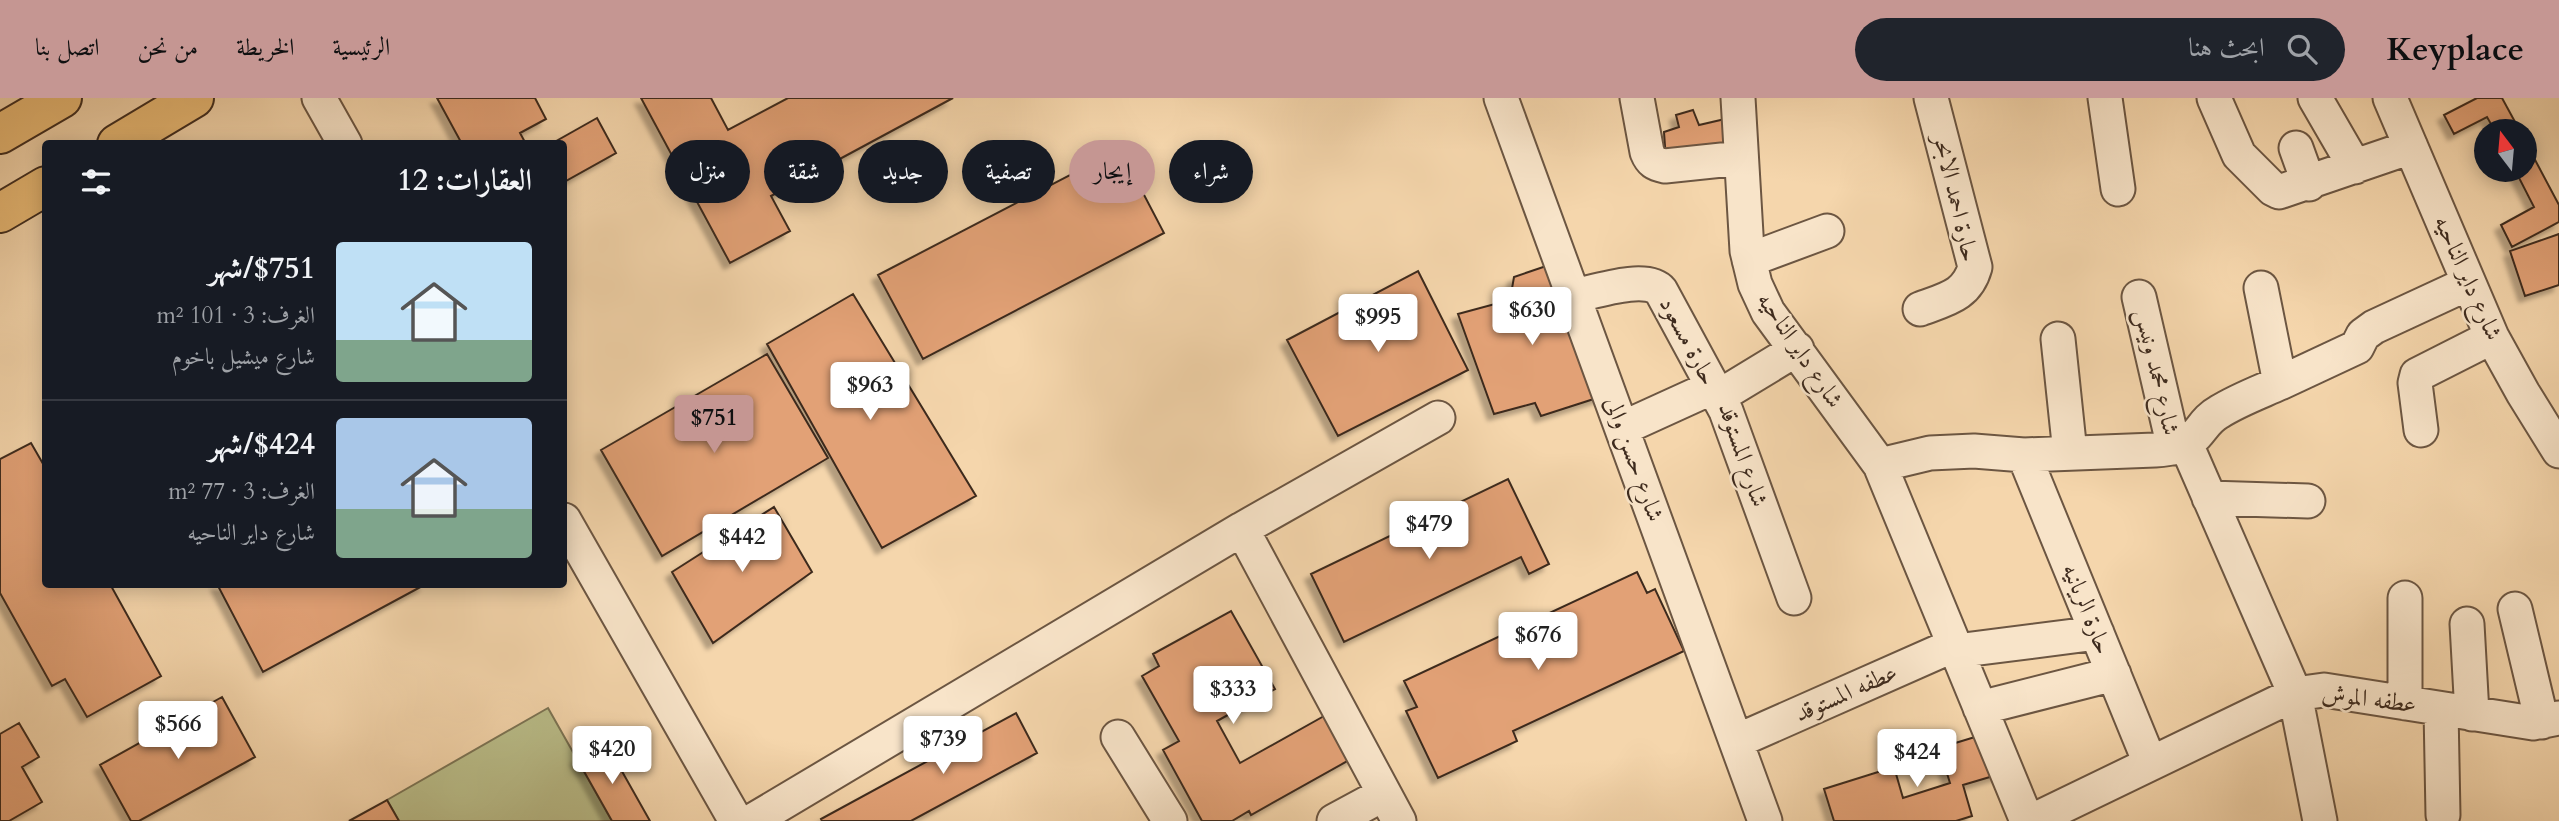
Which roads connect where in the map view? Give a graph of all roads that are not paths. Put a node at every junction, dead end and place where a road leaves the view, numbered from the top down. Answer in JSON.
{"nodes":[{"id":1,"x":62,"y":98,"type":"edge"},
{"id":2,"x":194,"y":98,"type":"edge"},
{"id":3,"x":319,"y":98,"type":"edge"},
{"id":4,"x":1501,"y":98,"type":"edge"},
{"id":5,"x":1637,"y":98,"type":"edge"},
{"id":6,"x":1738,"y":98,"type":"edge"},
{"id":7,"x":1931,"y":98,"type":"edge"},
{"id":8,"x":2105,"y":98,"type":"edge"},
{"id":9,"x":2214,"y":98,"type":"edge"},
{"id":10,"x":2315,"y":98,"type":"edge"},
{"id":11,"x":2390,"y":98,"type":"edge"},
{"id":12,"x":0,"y":134,"type":"edge"},
{"id":13,"x":124,"y":140,"type":"edge"},
{"id":14,"x":343,"y":140,"type":"edge"},
{"id":15,"x":2411,"y":147,"type":"junction"},
{"id":16,"x":2296,"y":148,"type":"dead end"},
{"id":17,"x":1741,"y":158,"type":"junction"},
{"id":18,"x":2355,"y":167,"type":"junction"},
{"id":19,"x":2297,"y":187,"type":"junction"},
{"id":20,"x":42,"y":188,"type":"edge"},
{"id":21,"x":2118,"y":189,"type":"dead end"},
{"id":22,"x":0,"y":213,"type":"edge"},
{"id":23,"x":1828,"y":231,"type":"dead end"},
{"id":24,"x":1749,"y":260,"type":"junction"},
{"id":25,"x":2469,"y":283,"type":"junction"},
{"id":26,"x":2262,"y":288,"type":"dead end"},
{"id":27,"x":1574,"y":296,"type":"junction"},
{"id":28,"x":2139,"y":297,"type":"dead end"},
{"id":29,"x":1920,"y":309,"type":"dead end"},
{"id":30,"x":2492,"y":337,"type":"junction"},
{"id":31,"x":2058,"y":339,"type":"dead end"},
{"id":32,"x":1797,"y":349,"type":"junction"},
{"id":33,"x":2280,"y":383,"type":"junction"},
{"id":34,"x":1716,"y":392,"type":"junction"},
{"id":35,"x":1438,"y":418,"type":"dead end"},
{"id":36,"x":1623,"y":428,"type":"junction"},
{"id":37,"x":2421,"y":430,"type":"dead end"},
{"id":38,"x":2180,"y":446,"type":"junction"},
{"id":39,"x":2559,"y":451,"type":"edge"},
{"id":40,"x":2070,"y":453,"type":"junction"},
{"id":41,"x":2024,"y":454,"type":"junction"},
{"id":42,"x":1880,"y":465,"type":"junction"},
{"id":43,"x":2209,"y":498,"type":"junction"},
{"id":44,"x":2308,"y":501,"type":"dead end"},
{"id":45,"x":567,"y":525,"type":"edge"},
{"id":46,"x":1242,"y":529,"type":"junction"},
{"id":47,"x":1794,"y":598,"type":"dead end"},
{"id":48,"x":2405,"y":598,"type":"dead end"},
{"id":49,"x":2515,"y":610,"type":"dead end"},
{"id":50,"x":2467,"y":624,"type":"dead end"},
{"id":51,"x":2097,"y":633,"type":"junction"},
{"id":52,"x":1955,"y":648,"type":"junction"},
{"id":53,"x":2114,"y":674,"type":"junction"},
{"id":54,"x":2295,"y":694,"type":"junction"},
{"id":55,"x":2405,"y":703,"type":"junction"},
{"id":56,"x":1980,"y":708,"type":"junction"},
{"id":57,"x":2457,"y":711,"type":"junction"},
{"id":58,"x":2551,"y":720,"type":"edge"},
{"id":59,"x":1118,"y":737,"type":"dead end"},
{"id":60,"x":1737,"y":741,"type":"junction"},
{"id":61,"x":2151,"y":764,"type":"junction"},
{"id":62,"x":1391,"y":807,"type":"edge"},
{"id":63,"x":2443,"y":815,"type":"dead end"},
{"id":64,"x":736,"y":821,"type":"edge"},
{"id":65,"x":752,"y":821,"type":"edge"},
{"id":66,"x":1170,"y":821,"type":"edge"},
{"id":67,"x":1334,"y":821,"type":"edge"},
{"id":68,"x":1765,"y":821,"type":"edge"},
{"id":69,"x":2029,"y":821,"type":"edge"},
{"id":70,"x":2320,"y":821,"type":"edge"}],
"edges":[{"from":1,"to":12,"type":"main road"},
{"from":2,"to":13,"type":"main road"},
{"from":3,"to":14,"type":"street"},
{"from":4,"to":27,"type":"street","name":"شارع حسن والى"},
{"from":5,"to":17,"type":"street"},
{"from":6,"to":17,"type":"street","name":"شارع داير الناحيه"},
{"from":7,"to":29,"type":"street","name":"حارة احمد الابحر"},
{"from":8,"to":21,"type":"street"},
{"from":9,"to":19,"type":"street"},
{"from":10,"to":18,"type":"street"},
{"from":11,"to":15,"type":"street","name":"شارع داير الناحيه"},
{"from":15,"to":18,"type":"street"},
{"from":15,"to":25,"type":"street","name":"شارع داير الناحيه"},
{"from":16,"to":19,"type":"street"},
{"from":17,"to":24,"type":"street","name":"شارع داير الناحيه"},
{"from":18,"to":19,"type":"street"},
{"from":20,"to":22,"type":"main road"},
{"from":23,"to":24,"type":"street"},
{"from":24,"to":32,"type":"street","name":"شارع داير الناحيه"},
{"from":25,"to":30,"type":"street","name":"شارع داير الناحيه"},
{"from":25,"to":33,"type":"street"},
{"from":26,"to":33,"type":"street"},
{"from":27,"to":34,"type":"street","name":"حارة مسعود"},
{"from":27,"to":36,"type":"street","name":"شارع حسن والى"},
{"from":28,"to":38,"type":"street","name":"شارع محمد ونيس"},
{"from":30,"to":37,"type":"street"},
{"from":30,"to":39,"type":"street","name":"شارع داير الناحيه"},
{"from":31,"to":40,"type":"street"},
{"from":32,"to":34,"type":"street","name":"شارع المستوقد"},
{"from":32,"to":42,"type":"street","name":"شارع داير الناحيه"},
{"from":33,"to":38,"type":"street"},
{"from":34,"to":36,"type":"street"},
{"from":34,"to":47,"type":"street","name":"شارع المستوقد"},
{"from":35,"to":46,"type":"street"},
{"from":36,"to":60,"type":"street","name":"شارع حسن والى"},
{"from":38,"to":40,"type":"street"},
{"from":38,"to":43,"type":"street"},
{"from":40,"to":41,"type":"street"},
{"from":41,"to":42,"type":"street"},
{"from":41,"to":51,"type":"street","name":"حارة الريانيه"},
{"from":42,"to":52,"type":"street","name":"شارع داير الناحيه"},
{"from":43,"to":44,"type":"street"},
{"from":43,"to":54,"type":"street"},
{"from":45,"to":64,"type":"street"},
{"from":46,"to":62,"type":"street"},
{"from":46,"to":65,"type":"street"},
{"from":48,"to":55,"type":"street"},
{"from":49,"to":58,"type":"street"},
{"from":50,"to":57,"type":"street"},
{"from":51,"to":52,"type":"street","name":"عطفه المستوقد"},
{"from":51,"to":53,"type":"street","name":"حارة الريانيه"},
{"from":52,"to":56,"type":"street","name":"شارع داير الناحيه"},
{"from":52,"to":60,"type":"street","name":"عطفه المستوقد"},
{"from":53,"to":56,"type":"street"},
{"from":53,"to":61,"type":"street","name":"حارة الريانيه"},
{"from":54,"to":55,"type":"street","name":"عطفه الموش"},
{"from":54,"to":61,"type":"street","name":"عطفه الموش"},
{"from":54,"to":70,"type":"street"},
{"from":55,"to":57,"type":"street","name":"عطفه الموش"},
{"from":56,"to":69,"type":"street","name":"شارع داير الناحيه"},
{"from":57,"to":58,"type":"street","name":"عطفه الموش"},
{"from":57,"to":63,"type":"street"},
{"from":59,"to":66,"type":"street"},
{"from":60,"to":68,"type":"street","name":"شارع حسن والى"},
{"from":61,"to":69,"type":"street","name":"عطفه الموش"},
{"from":62,"to":67,"type":"street"}]}
